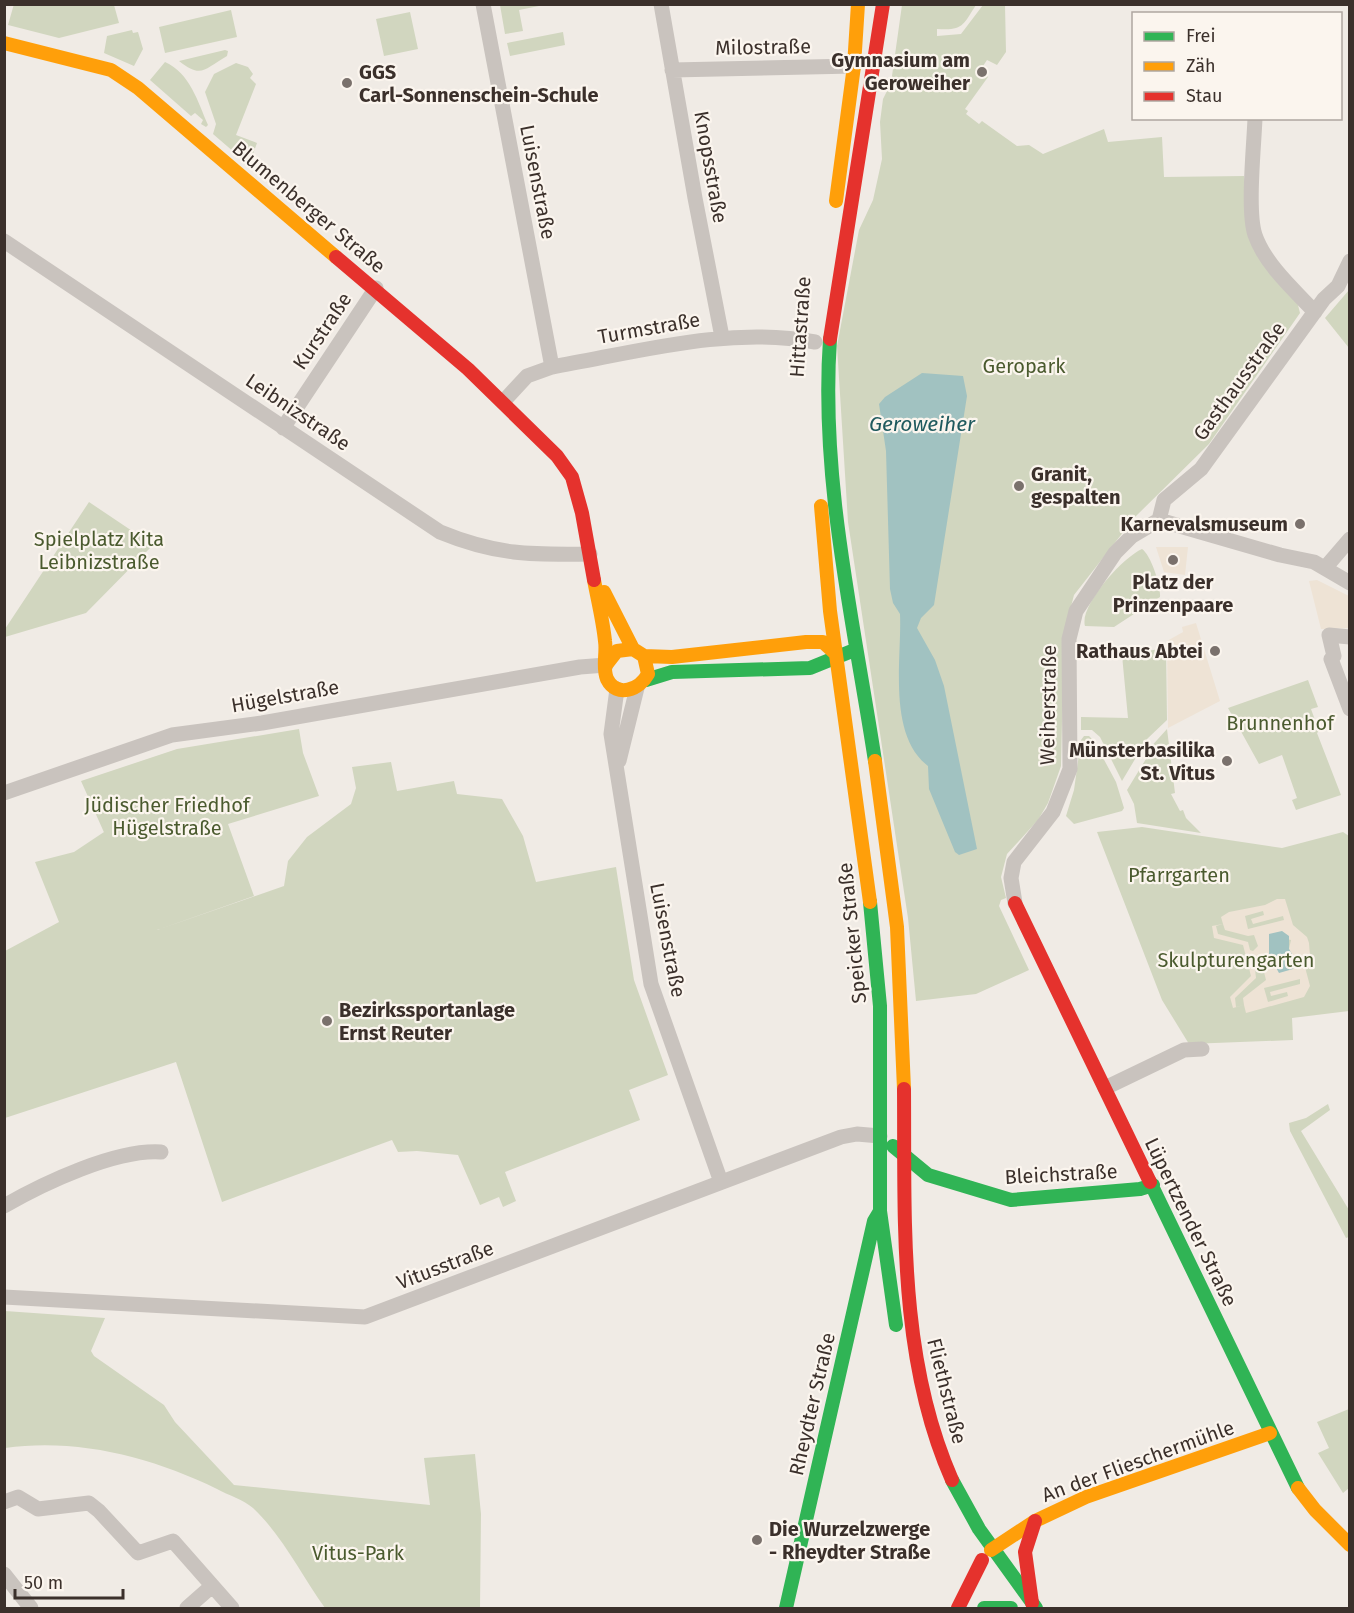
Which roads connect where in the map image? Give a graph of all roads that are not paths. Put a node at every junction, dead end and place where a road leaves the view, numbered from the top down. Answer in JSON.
{"nodes":[{"id":1,"x":483,"y":4,"type":"edge"},
{"id":2,"x":662,"y":4,"type":"edge"},
{"id":3,"x":858,"y":4,"type":"edge"},
{"id":4,"x":883,"y":4,"type":"edge"},
{"id":5,"x":4,"y":43,"type":"edge"},
{"id":6,"x":854,"y":66,"type":"junction"},
{"id":7,"x":672,"y":70,"type":"junction"},
{"id":8,"x":1255,"y":120,"type":"edge"},
{"id":9,"x":833,"y":219,"type":"dead end"},
{"id":10,"x":4,"y":241,"type":"edge"},
{"id":11,"x":1350,"y":261,"type":"edge"},
{"id":12,"x":376,"y":288,"type":"junction"},
{"id":13,"x":1315,"y":312,"type":"junction"},
{"id":14,"x":816,"y":336,"type":"joint"},
{"id":15,"x":723,"y":337,"type":"junction"},
{"id":16,"x":552,"y":367,"type":"junction"},
{"id":17,"x":503,"y":402,"type":"junction"},
{"id":18,"x":283,"y":428,"type":"junction"},
{"id":19,"x":1159,"y":520,"type":"junction"},
{"id":20,"x":1350,"y":539,"type":"edge"},
{"id":21,"x":590,"y":554,"type":"junction"},
{"id":22,"x":1325,"y":568,"type":"junction"},
{"id":23,"x":1350,"y":583,"type":"edge"},
{"id":24,"x":1350,"y":636,"type":"edge"},
{"id":25,"x":857,"y":651,"type":"junction"},
{"id":26,"x":639,"y":652,"type":"junction"},
{"id":27,"x":835,"y":653,"type":"junction"},
{"id":28,"x":606,"y":665,"type":"junction"},
{"id":29,"x":641,"y":684,"type":"junction"},
{"id":30,"x":617,"y":689,"type":"junction"},
{"id":31,"x":1350,"y":709,"type":"edge"},
{"id":32,"x":617,"y":770,"type":"junction"},
{"id":33,"x":4,"y":793,"type":"edge"},
{"id":34,"x":1015,"y":903,"type":"joint"},
{"id":35,"x":1202,"y":1049,"type":"dead end"},
{"id":36,"x":1105,"y":1088,"type":"junction"},
{"id":37,"x":880,"y":1136,"type":"junction"},
{"id":38,"x":161,"y":1152,"type":"dead end"},
{"id":39,"x":904,"y":1155,"type":"junction"},
{"id":40,"x":721,"y":1182,"type":"junction"},
{"id":41,"x":1153,"y":1185,"type":"junction"},
{"id":42,"x":4,"y":1206,"type":"edge"},
{"id":43,"x":880,"y":1211,"type":"junction"},
{"id":44,"x":4,"y":1297,"type":"edge"},
{"id":45,"x":898,"y":1340,"type":"dead end"},
{"id":46,"x":903,"y":1362,"type":"dead end"},
{"id":47,"x":1270,"y":1433,"type":"junction"},
{"id":48,"x":942,"y":1492,"type":"dead end"},
{"id":49,"x":4,"y":1502,"type":"edge"},
{"id":50,"x":1035,"y":1521,"type":"junction"},
{"id":51,"x":1350,"y":1545,"type":"edge"},
{"id":52,"x":983,"y":1554,"type":"junction"},
{"id":53,"x":4,"y":1574,"type":"edge"},
{"id":54,"x":992,"y":1575,"type":"dead end"},
{"id":55,"x":212,"y":1586,"type":"junction"},
{"id":56,"x":1004,"y":1591,"type":"dead end"},
{"id":57,"x":1034,"y":1606,"type":"edge"},
{"id":58,"x":31,"y":1608,"type":"edge"},
{"id":59,"x":187,"y":1608,"type":"edge"},
{"id":60,"x":232,"y":1608,"type":"edge"},
{"id":61,"x":786,"y":1608,"type":"edge"},
{"id":62,"x":958,"y":1608,"type":"edge"},
{"id":63,"x":984,"y":1608,"type":"edge"},
{"id":64,"x":1011,"y":1608,"type":"edge"},
{"id":65,"x":1018,"y":1608,"type":"edge"}],
"edges":[{"from":1,"to":16,"type":"street","name":"Luisenstraße"},
{"from":2,"to":7,"type":"street","name":"Knopsstraße"},
{"from":3,"to":6,"type":"main road"},
{"from":4,"to":25,"type":"main road","name":"Hittastraße"},
{"from":5,"to":12,"type":"main road","name":"Blumenberger Straße"},
{"from":6,"to":7,"type":"street","name":"Milostraße"},
{"from":6,"to":9,"type":"main road"},
{"from":7,"to":15,"type":"street","name":"Knopsstraße"},
{"from":8,"to":13,"type":"street"},
{"from":10,"to":18,"type":"street","name":"Leibnizstraße"},
{"from":11,"to":13,"type":"street","name":"Gasthausstraße"},
{"from":12,"to":17,"type":"main road","name":"Blumenberger Straße"},
{"from":12,"to":18,"type":"street","name":"Kurstraße"},
{"from":13,"to":19,"type":"street","name":"Gasthausstraße"},
{"from":14,"to":15,"type":"street","name":"Turmstraße"},
{"from":14,"to":27,"type":"main road","name":"Hittastraße"},
{"from":15,"to":16,"type":"street","name":"Turmstraße"},
{"from":16,"to":17,"type":"street","name":"Turmstraße"},
{"from":17,"to":21,"type":"main road","name":"Blumenberger Straße"},
{"from":18,"to":21,"type":"street","name":"Leibnizstraße"},
{"from":19,"to":22,"type":"street"},
{"from":19,"to":34,"type":"street","name":"Weiherstraße"},
{"from":20,"to":22,"type":"street"},
{"from":21,"to":26,"type":"main road"},
{"from":21,"to":28,"type":"main road"},
{"from":22,"to":23,"type":"street"},
{"from":24,"to":31,"type":"street"},
{"from":25,"to":27,"type":"main road"},
{"from":25,"to":39,"type":"main road"},
{"from":26,"to":27,"type":"main road"},
{"from":26,"to":28,"type":"main road"},
{"from":26,"to":29,"type":"main road"},
{"from":27,"to":29,"type":"main road"},
{"from":27,"to":37,"type":"main road","name":"Speicker Straße"},
{"from":28,"to":30,"type":"main road"},
{"from":28,"to":33,"type":"street","name":"Hügelstraße"},
{"from":29,"to":30,"type":"main road"},
{"from":29,"to":32,"type":"street","name":"Luisenstraße"},
{"from":30,"to":32,"type":"street","name":"Luisenstraße"},
{"from":32,"to":40,"type":"street","name":"Luisenstraße"},
{"from":34,"to":36,"type":"main road","name":"Lüpertzender Straße"},
{"from":35,"to":36,"type":"street"},
{"from":36,"to":41,"type":"main road","name":"Lüpertzender Straße"},
{"from":37,"to":39,"type":"main road","name":"Bleichstraße"},
{"from":37,"to":40,"type":"street","name":"Vitusstraße"},
{"from":37,"to":43,"type":"main road","name":"Speicker Straße"},
{"from":38,"to":42,"type":"street"},
{"from":39,"to":41,"type":"main road","name":"Bleichstraße"},
{"from":39,"to":52,"type":"main road","name":"Fliethstraße"},
{"from":40,"to":44,"type":"street","name":"Vitusstraße"},
{"from":41,"to":47,"type":"main road","name":"Lüpertzender Straße"},
{"from":43,"to":45,"type":"main road","name":"Fliethstraße"},
{"from":43,"to":61,"type":"main road","name":"Rheydter Straße"},
{"from":46,"to":48,"type":"main road","name":"Fliethstraße"},
{"from":47,"to":50,"type":"main road","name":"An der Flieschermühle"},
{"from":47,"to":51,"type":"main road","name":"Lüpertzender Straße"},
{"from":49,"to":55,"type":"street"},
{"from":50,"to":52,"type":"main road","name":"An der Flieschermühle"},
{"from":50,"to":57,"type":"main road"},
{"from":52,"to":54,"type":"main road","name":"Fliethstraße"},
{"from":52,"to":57,"type":"main road","name":"Fliethstraße"},
{"from":52,"to":62,"type":"main road"},
{"from":53,"to":58,"type":"street"},
{"from":55,"to":59,"type":"street"},
{"from":55,"to":60,"type":"street"},
{"from":56,"to":65,"type":"main road"},
{"from":63,"to":64,"type":"main road"}]}
